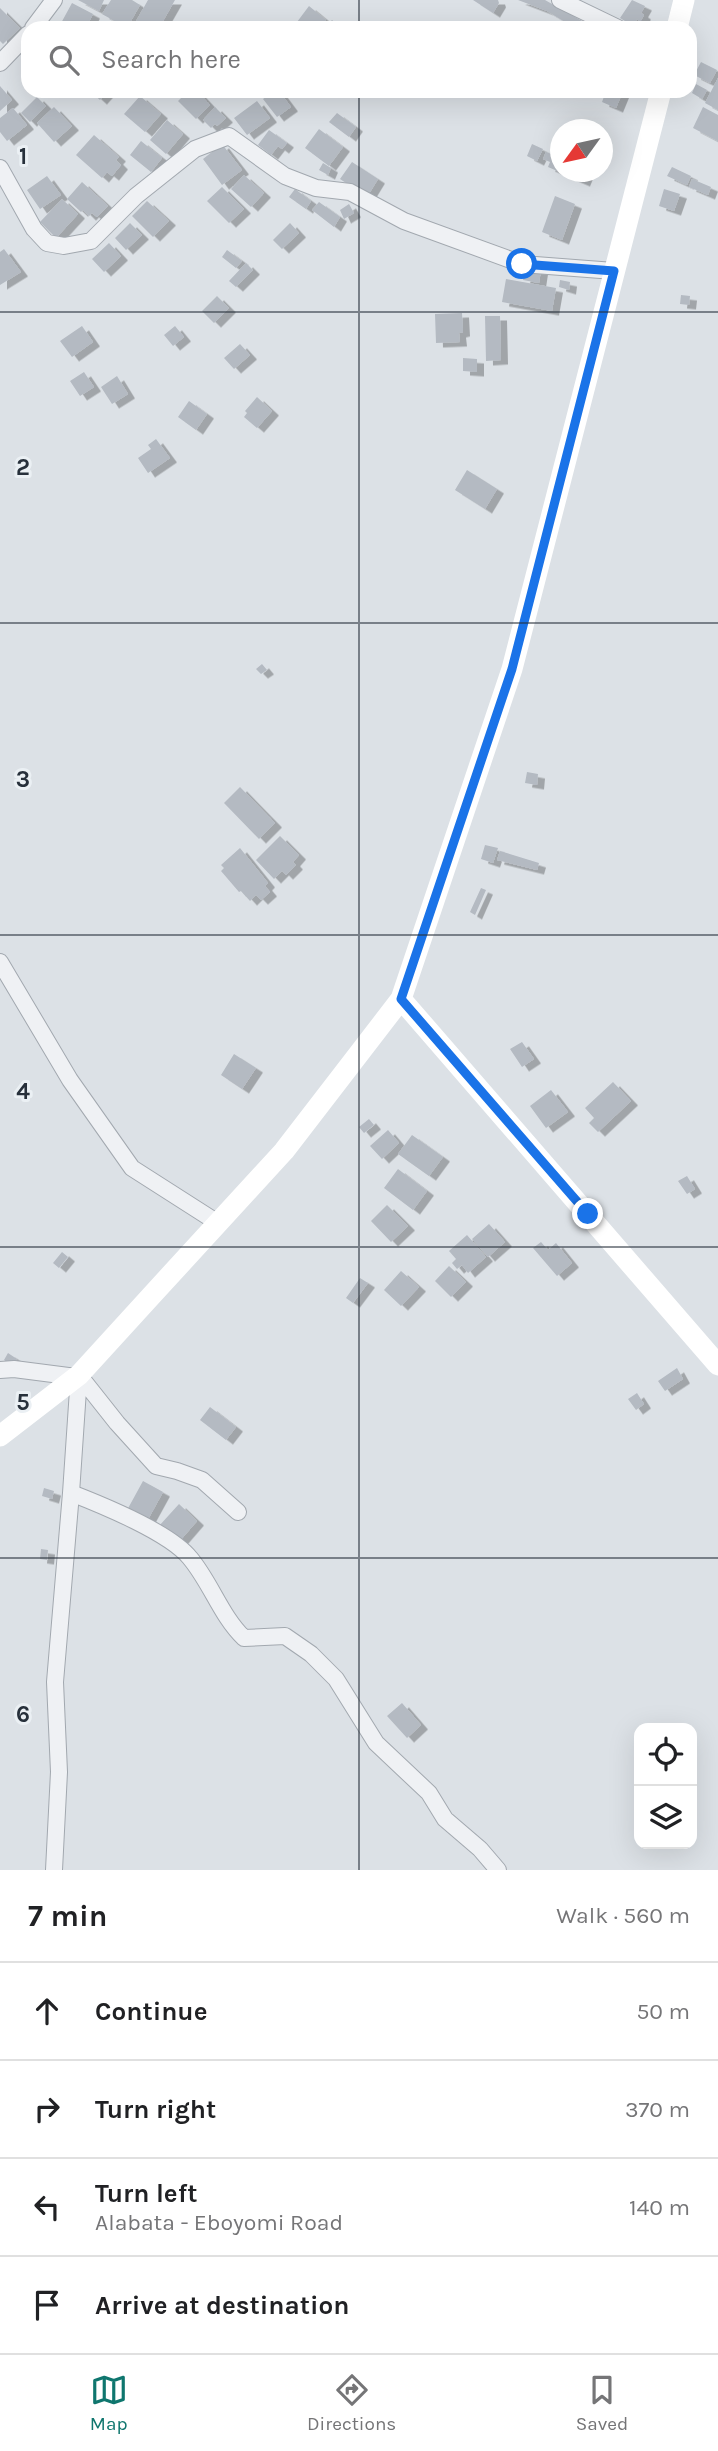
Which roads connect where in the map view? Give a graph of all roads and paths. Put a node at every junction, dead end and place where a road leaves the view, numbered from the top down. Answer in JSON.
{"nodes":[{"id":1,"x":54,"y":0,"type":"edge"},
{"id":2,"x":560,"y":0,"type":"edge"},
{"id":3,"x":684,"y":0,"type":"edge"},
{"id":4,"x":38,"y":21,"type":"edge"},
{"id":5,"x":599,"y":21,"type":"edge"},
{"id":6,"x":679,"y":21,"type":"edge"},
{"id":7,"x":21,"y":41,"type":"edge"},
{"id":8,"x":0,"y":63,"type":"edge"},
{"id":9,"x":658,"y":98,"type":"edge"},
{"id":10,"x":0,"y":168,"type":"edge"},
{"id":11,"x":614,"y":271,"type":"junction"},
{"id":12,"x":0,"y":962,"type":"edge"},
{"id":13,"x":401,"y":999,"type":"junction"},
{"id":14,"x":218,"y":1223,"type":"junction"},
{"id":15,"x":718,"y":1366,"type":"edge"},
{"id":16,"x":0,"y":1370,"type":"edge"},
{"id":17,"x":77,"y":1376,"type":"junction"},
{"id":18,"x":0,"y":1436,"type":"edge"},
{"id":19,"x":71,"y":1493,"type":"junction"},
{"id":20,"x":238,"y":1512,"type":"dead end"},
{"id":21,"x":54,"y":1870,"type":"edge"},
{"id":22,"x":499,"y":1870,"type":"edge"}],
"edges":[{"from":1,"to":4,"type":"street"},
{"from":2,"to":5,"type":"street"},
{"from":3,"to":6,"type":"main road"},
{"from":7,"to":8,"type":"street"},
{"from":9,"to":11,"type":"main road"},
{"from":10,"to":11,"type":"street"},
{"from":11,"to":13,"type":"main road"},
{"from":12,"to":14,"type":"street"},
{"from":13,"to":14,"type":"main road"},
{"from":13,"to":15,"type":"main road"},
{"from":14,"to":17,"type":"main road"},
{"from":16,"to":17,"type":"street"},
{"from":17,"to":18,"type":"main road"},
{"from":17,"to":19,"type":"street"},
{"from":17,"to":20,"type":"street"},
{"from":19,"to":21,"type":"street"},
{"from":19,"to":22,"type":"street"}]}
